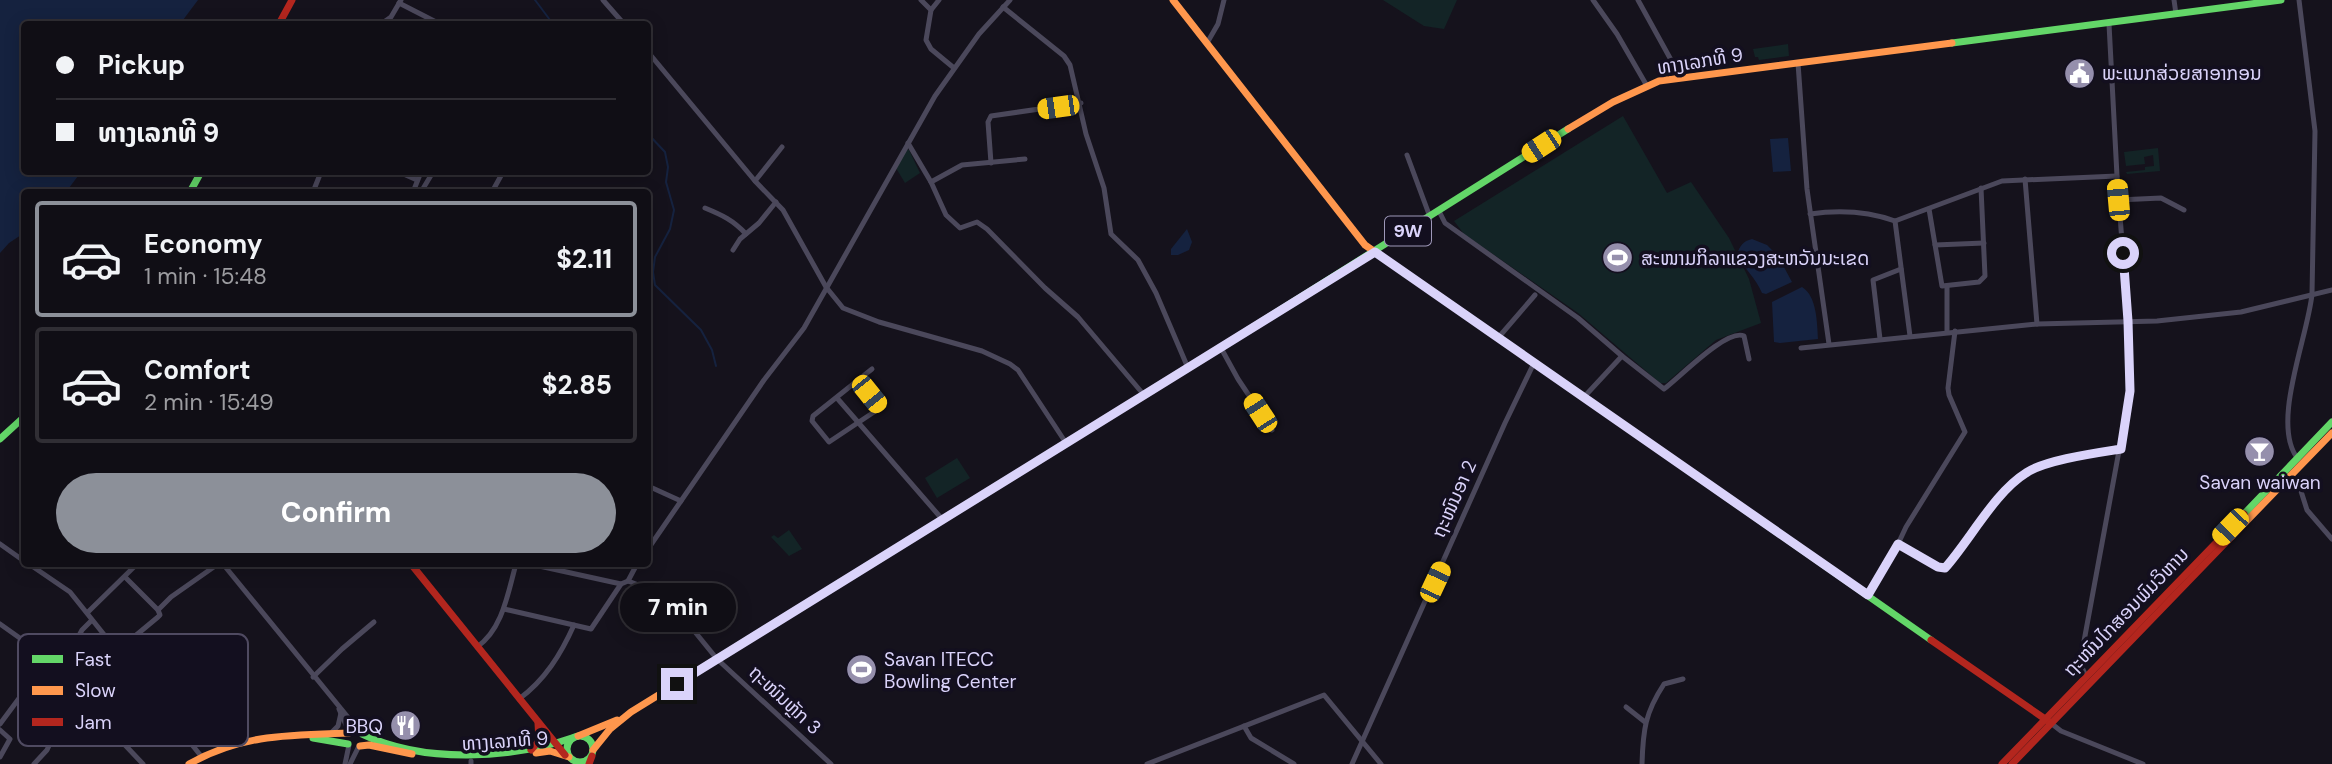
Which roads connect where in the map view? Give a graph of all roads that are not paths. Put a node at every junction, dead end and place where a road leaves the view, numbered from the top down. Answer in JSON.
{"nodes":[{"id":1,"x":292,"y":0,"type":"edge"},
{"id":2,"x":603,"y":0,"type":"edge"},
{"id":3,"x":921,"y":0,"type":"edge"},
{"id":4,"x":939,"y":0,"type":"edge"},
{"id":5,"x":1010,"y":0,"type":"edge"},
{"id":6,"x":1173,"y":0,"type":"edge"},
{"id":7,"x":1224,"y":0,"type":"edge"},
{"id":8,"x":1593,"y":0,"type":"edge"},
{"id":9,"x":1638,"y":0,"type":"edge"},
{"id":10,"x":2174,"y":0,"type":"edge"},
{"id":11,"x":2214,"y":0,"type":"edge"},
{"id":12,"x":2281,"y":0,"type":"edge"},
{"id":13,"x":2299,"y":0,"type":"edge"},
{"id":14,"x":400,"y":1,"type":"edge"},
{"id":15,"x":1003,"y":7,"type":"junction"},
{"id":16,"x":931,"y":10,"type":"junction"},
{"id":17,"x":2216,"y":10,"type":"junction"},
{"id":18,"x":2176,"y":15,"type":"junction"},
{"id":19,"x":281,"y":21,"type":"edge"},
{"id":20,"x":385,"y":21,"type":"edge"},
{"id":21,"x":435,"y":21,"type":"edge"},
{"id":22,"x":621,"y":21,"type":"edge"},
{"id":23,"x":2109,"y":24,"type":"junction"},
{"id":24,"x":1207,"y":43,"type":"junction"},
{"id":25,"x":651,"y":56,"type":"edge"},
{"id":26,"x":1798,"y":63,"type":"junction"},
{"id":27,"x":954,"y":68,"type":"junction"},
{"id":28,"x":1681,"y":78,"type":"junction"},
{"id":29,"x":1647,"y":86,"type":"junction"},
{"id":30,"x":1080,"y":103,"type":"junction"},
{"id":31,"x":908,"y":143,"type":"junction"},
{"id":32,"x":782,"y":147,"type":"dead end"},
{"id":33,"x":1407,"y":155,"type":"dead end"},
{"id":34,"x":1025,"y":159,"type":"dead end"},
{"id":35,"x":991,"y":163,"type":"junction"},
{"id":36,"x":406,"y":175,"type":"edge"},
{"id":37,"x":420,"y":175,"type":"edge"},
{"id":38,"x":2116,"y":176,"type":"junction"},
{"id":39,"x":2025,"y":179,"type":"junction"},
{"id":40,"x":417,"y":180,"type":"junction"},
{"id":41,"x":755,"y":181,"type":"junction"},
{"id":42,"x":931,"y":182,"type":"junction"},
{"id":43,"x":1981,"y":188,"type":"junction"},
{"id":44,"x":414,"y":189,"type":"edge"},
{"id":45,"x":2118,"y":200,"type":"junction"},
{"id":46,"x":776,"y":202,"type":"junction"},
{"id":47,"x":705,"y":208,"type":"dead end"},
{"id":48,"x":1928,"y":209,"type":"junction"},
{"id":49,"x":2184,"y":209,"type":"dead end"},
{"id":50,"x":1439,"y":211,"type":"junction"},
{"id":51,"x":1810,"y":214,"type":"junction"},
{"id":52,"x":1430,"y":217,"type":"junction"},
{"id":53,"x":1895,"y":221,"type":"junction"},
{"id":54,"x":746,"y":234,"type":"junction"},
{"id":55,"x":1984,"y":243,"type":"junction"},
{"id":56,"x":1935,"y":245,"type":"junction"},
{"id":57,"x":733,"y":250,"type":"dead end"},
{"id":58,"x":1375,"y":252,"type":"junction"},
{"id":59,"x":1901,"y":269,"type":"junction"},
{"id":60,"x":1947,"y":286,"type":"junction"},
{"id":61,"x":826,"y":287,"type":"junction"},
{"id":62,"x":2332,"y":290,"type":"edge"},
{"id":63,"x":2312,"y":294,"type":"junction"},
{"id":64,"x":1535,"y":295,"type":"dead end"},
{"id":65,"x":2128,"y":321,"type":"junction"},
{"id":66,"x":2037,"y":324,"type":"junction"},
{"id":67,"x":1955,"y":331,"type":"junction"},
{"id":68,"x":1947,"y":332,"type":"junction"},
{"id":69,"x":1910,"y":336,"type":"junction"},
{"id":70,"x":1498,"y":338,"type":"junction"},
{"id":71,"x":1880,"y":339,"type":"junction"},
{"id":72,"x":1829,"y":344,"type":"junction"},
{"id":73,"x":1221,"y":348,"type":"junction"},
{"id":74,"x":1801,"y":348,"type":"dead end"},
{"id":75,"x":1622,"y":356,"type":"junction"},
{"id":76,"x":1749,"y":359,"type":"dead end"},
{"id":77,"x":1534,"y":363,"type":"junction"},
{"id":78,"x":1188,"y":368,"type":"junction"},
{"id":79,"x":872,"y":369,"type":"dead end"},
{"id":80,"x":858,"y":380,"type":"junction"},
{"id":81,"x":1144,"y":395,"type":"junction"},
{"id":82,"x":1584,"y":397,"type":"junction"},
{"id":83,"x":836,"y":398,"type":"junction"},
{"id":84,"x":21,"y":420,"type":"edge"},
{"id":85,"x":2332,"y":422,"type":"edge"},
{"id":86,"x":857,"y":423,"type":"junction"},
{"id":87,"x":1272,"y":430,"type":"dead end"},
{"id":88,"x":2332,"y":432,"type":"edge"},
{"id":89,"x":0,"y":439,"type":"edge"},
{"id":90,"x":1066,"y":443,"type":"junction"},
{"id":91,"x":2121,"y":449,"type":"junction"},
{"id":92,"x":2299,"y":460,"type":"junction"},
{"id":93,"x":2291,"y":474,"type":"junction"},
{"id":94,"x":651,"y":487,"type":"edge"},
{"id":95,"x":681,"y":501,"type":"junction"},
{"id":96,"x":942,"y":519,"type":"junction"},
{"id":97,"x":651,"y":533,"type":"edge"},
{"id":98,"x":657,"y":535,"type":"junction"},
{"id":99,"x":2332,"y":539,"type":"edge"},
{"id":100,"x":0,"y":544,"type":"edge"},
{"id":101,"x":651,"y":544,"type":"edge"},
{"id":102,"x":1898,"y":544,"type":"junction"},
{"id":103,"x":21,"y":558,"type":"edge"},
{"id":104,"x":35,"y":567,"type":"edge"},
{"id":105,"x":134,"y":567,"type":"edge"},
{"id":106,"x":216,"y":567,"type":"edge"},
{"id":107,"x":222,"y":567,"type":"edge"},
{"id":108,"x":413,"y":567,"type":"edge"},
{"id":109,"x":515,"y":567,"type":"edge"},
{"id":110,"x":544,"y":567,"type":"edge"},
{"id":111,"x":635,"y":567,"type":"edge"},
{"id":112,"x":124,"y":577,"type":"junction"},
{"id":113,"x":628,"y":581,"type":"junction"},
{"id":114,"x":621,"y":584,"type":"junction"},
{"id":115,"x":1868,"y":595,"type":"junction"},
{"id":116,"x":503,"y":608,"type":"junction"},
{"id":117,"x":158,"y":610,"type":"junction"},
{"id":118,"x":88,"y":612,"type":"junction"},
{"id":119,"x":92,"y":620,"type":"junction"},
{"id":120,"x":374,"y":622,"type":"dead end"},
{"id":121,"x":0,"y":624,"type":"edge"},
{"id":122,"x":574,"y":625,"type":"junction"},
{"id":123,"x":81,"y":634,"type":"edge"},
{"id":124,"x":103,"y":634,"type":"edge"},
{"id":125,"x":138,"y":634,"type":"edge"},
{"id":126,"x":18,"y":636,"type":"edge"},
{"id":127,"x":477,"y":646,"type":"junction"},
{"id":128,"x":717,"y":659,"type":"junction"},
{"id":129,"x":2086,"y":676,"type":"junction"},
{"id":130,"x":313,"y":677,"type":"junction"},
{"id":131,"x":1683,"y":679,"type":"dead end"},
{"id":132,"x":519,"y":699,"type":"junction"},
{"id":133,"x":18,"y":702,"type":"edge"},
{"id":134,"x":338,"y":706,"type":"junction"},
{"id":135,"x":1626,"y":707,"type":"dead end"},
{"id":136,"x":341,"y":713,"type":"junction"},
{"id":137,"x":627,"y":716,"type":"junction"},
{"id":138,"x":2049,"y":721,"type":"junction"},
{"id":139,"x":1645,"y":722,"type":"junction"},
{"id":140,"x":538,"y":723,"type":"junction"},
{"id":141,"x":0,"y":724,"type":"edge"},
{"id":142,"x":1244,"y":726,"type":"junction"},
{"id":143,"x":0,"y":730,"type":"edge"},
{"id":144,"x":349,"y":733,"type":"junction"},
{"id":145,"x":361,"y":733,"type":"junction"},
{"id":146,"x":293,"y":734,"type":"junction"},
{"id":147,"x":330,"y":734,"type":"junction"},
{"id":148,"x":576,"y":737,"type":"junction"},
{"id":149,"x":248,"y":738,"type":"edge"},
{"id":150,"x":1363,"y":740,"type":"junction"},
{"id":151,"x":555,"y":744,"type":"junction"},
{"id":152,"x":349,"y":745,"type":"junction"},
{"id":153,"x":49,"y":746,"type":"edge"},
{"id":154,"x":126,"y":746,"type":"edge"},
{"id":155,"x":193,"y":746,"type":"edge"},
{"id":156,"x":227,"y":746,"type":"edge"},
{"id":157,"x":359,"y":746,"type":"junction"},
{"id":158,"x":530,"y":750,"type":"junction"},
{"id":159,"x":201,"y":756,"type":"junction"},
{"id":160,"x":512,"y":756,"type":"junction"},
{"id":161,"x":0,"y":757,"type":"edge"},
{"id":162,"x":591,"y":757,"type":"edge"},
{"id":163,"x":570,"y":759,"type":"edge"},
{"id":164,"x":192,"y":763,"type":"edge"},
{"id":165,"x":471,"y":763,"type":"edge"},
{"id":166,"x":34,"y":764,"type":"edge"},
{"id":167,"x":143,"y":764,"type":"edge"},
{"id":168,"x":347,"y":764,"type":"edge"},
{"id":169,"x":831,"y":764,"type":"edge"},
{"id":170,"x":1147,"y":764,"type":"edge"},
{"id":171,"x":1294,"y":764,"type":"edge"},
{"id":172,"x":1352,"y":764,"type":"edge"},
{"id":173,"x":1381,"y":764,"type":"edge"},
{"id":174,"x":1642,"y":764,"type":"edge"},
{"id":175,"x":2002,"y":764,"type":"edge"},
{"id":176,"x":2012,"y":764,"type":"edge"},
{"id":177,"x":2143,"y":764,"type":"edge"}],
"edges":[{"from":1,"to":19,"type":"main road"},
{"from":2,"to":22,"type":"street"},
{"from":3,"to":16,"type":"street"},
{"from":4,"to":16,"type":"street"},
{"from":5,"to":15,"type":"street"},
{"from":6,"to":24,"type":"main road"},
{"from":7,"to":24,"type":"street"},
{"from":8,"to":29,"type":"street"},
{"from":9,"to":28,"type":"street"},
{"from":10,"to":18,"type":"street"},
{"from":11,"to":17,"type":"street"},
{"from":12,"to":17,"type":"main road","name":"ທາງເລກທີ 9","number":"9W"},
{"from":13,"to":63,"type":"street"},
{"from":14,"to":20,"type":"street"},
{"from":14,"to":21,"type":"street"},
{"from":15,"to":27,"type":"street"},
{"from":15,"to":30,"type":"street"},
{"from":16,"to":27,"type":"street"},
{"from":17,"to":18,"type":"main road","name":"ທາງເລກທີ 9","number":"9W"},
{"from":18,"to":23,"type":"main road","name":"ທາງເລກທີ 9","number":"9W"},
{"from":23,"to":26,"type":"main road","name":"ທາງເລກທີ 9","number":"9W"},
{"from":23,"to":38,"type":"street"},
{"from":24,"to":58,"type":"main road"},
{"from":25,"to":41,"type":"street"},
{"from":26,"to":28,"type":"main road","name":"ທາງເລກທີ 9","number":"9W"},
{"from":26,"to":51,"type":"street"},
{"from":27,"to":31,"type":"street"},
{"from":28,"to":29,"type":"main road","name":"ທາງເລກທີ 9","number":"9W"},
{"from":29,"to":50,"type":"main road","name":"ທາງເລກທີ 9","number":"9W"},
{"from":30,"to":35,"type":"street"},
{"from":30,"to":78,"type":"street"},
{"from":31,"to":42,"type":"street"},
{"from":31,"to":61,"type":"street"},
{"from":32,"to":41,"type":"street"},
{"from":33,"to":52,"type":"street"},
{"from":34,"to":35,"type":"street"},
{"from":35,"to":42,"type":"street"},
{"from":36,"to":40,"type":"street"},
{"from":37,"to":40,"type":"street"},
{"from":38,"to":39,"type":"street"},
{"from":38,"to":45,"type":"street"},
{"from":39,"to":43,"type":"street"},
{"from":39,"to":66,"type":"street"},
{"from":40,"to":44,"type":"street"},
{"from":41,"to":46,"type":"street"},
{"from":42,"to":81,"type":"street"},
{"from":43,"to":48,"type":"street"},
{"from":43,"to":55,"type":"street"},
{"from":45,"to":49,"type":"street"},
{"from":45,"to":65,"type":"street"},
{"from":46,"to":54,"type":"street"},
{"from":46,"to":61,"type":"street"},
{"from":47,"to":54,"type":"street"},
{"from":48,"to":53,"type":"street"},
{"from":48,"to":56,"type":"street"},
{"from":50,"to":52,"type":"main road","name":"ທາງເລກທີ 9","number":"9W"},
{"from":50,"to":75,"type":"street"},
{"from":51,"to":53,"type":"street"},
{"from":51,"to":72,"type":"street"},
{"from":52,"to":58,"type":"main road","name":"ທາງເລກທີ 9","number":"9W"},
{"from":53,"to":59,"type":"street"},
{"from":54,"to":57,"type":"street"},
{"from":55,"to":56,"type":"street"},
{"from":55,"to":60,"type":"street"},
{"from":56,"to":60,"type":"street"},
{"from":58,"to":70,"type":"main road"},
{"from":58,"to":73,"type":"main road","name":"ທາງເລກທີ 9","number":"9W"},
{"from":59,"to":69,"type":"street"},
{"from":59,"to":71,"type":"street"},
{"from":60,"to":68,"type":"street"},
{"from":61,"to":90,"type":"street"},
{"from":61,"to":95,"type":"street"},
{"from":62,"to":63,"type":"street"},
{"from":63,"to":65,"type":"street"},
{"from":63,"to":92,"type":"street"},
{"from":64,"to":70,"type":"street"},
{"from":65,"to":66,"type":"street"},
{"from":65,"to":91,"type":"street"},
{"from":66,"to":67,"type":"street"},
{"from":67,"to":68,"type":"street"},
{"from":67,"to":102,"type":"street"},
{"from":68,"to":69,"type":"street"},
{"from":69,"to":71,"type":"street"},
{"from":70,"to":77,"type":"main road"},
{"from":71,"to":72,"type":"street"},
{"from":72,"to":74,"type":"street"},
{"from":73,"to":78,"type":"main road","name":"ທາງເລກທີ 9","number":"9W"},
{"from":73,"to":87,"type":"street"},
{"from":75,"to":76,"type":"street"},
{"from":75,"to":82,"type":"street"},
{"from":77,"to":82,"type":"main road"},
{"from":77,"to":150,"type":"street","name":"ຖະໜົນອາ 2"},
{"from":78,"to":81,"type":"main road","name":"ທາງເລກທີ 9","number":"9W"},
{"from":79,"to":80,"type":"street"},
{"from":80,"to":83,"type":"street"},
{"from":80,"to":86,"type":"street"},
{"from":81,"to":90,"type":"main road","name":"ທາງເລກທີ 9","number":"9W"},
{"from":82,"to":115,"type":"main road"},
{"from":83,"to":86,"type":"street"},
{"from":83,"to":86,"type":"street"},
{"from":84,"to":89,"type":"main road"},
{"from":85,"to":92,"type":"main road","name":"ຖະໜົນໄກສອນພົມວິຫານ"},
{"from":86,"to":96,"type":"street"},
{"from":88,"to":92,"type":"main road","name":"ຖະໜົນໄກສອນພົມວິຫານ"},
{"from":90,"to":96,"type":"main road","name":"ທາງເລກທີ 9","number":"9W"},
{"from":91,"to":102,"type":"street"},
{"from":91,"to":129,"type":"street"},
{"from":92,"to":93,"type":"main road","name":"ຖະໜົນໄກສອນພົມວິຫານ"},
{"from":92,"to":129,"type":"main road","name":"ຖະໜົນໄກສອນພົມວິຫານ"},
{"from":93,"to":99,"type":"street"},
{"from":93,"to":138,"type":"main road","name":"ຖະໜົນໄກສອນພົມວິຫານ"},
{"from":94,"to":95,"type":"street"},
{"from":95,"to":98,"type":"street"},
{"from":96,"to":128,"type":"main road","name":"ທາງເລກທີ 9","number":"9W"},
{"from":97,"to":98,"type":"street"},
{"from":98,"to":101,"type":"street"},
{"from":100,"to":103,"type":"street"},
{"from":102,"to":115,"type":"street"},
{"from":104,"to":118,"type":"street"},
{"from":105,"to":112,"type":"street"},
{"from":106,"to":117,"type":"street"},
{"from":107,"to":130,"type":"street"},
{"from":108,"to":127,"type":"main road"},
{"from":109,"to":116,"type":"street"},
{"from":110,"to":114,"type":"street"},
{"from":111,"to":113,"type":"street"},
{"from":112,"to":117,"type":"street"},
{"from":112,"to":118,"type":"street"},
{"from":113,"to":114,"type":"street"},
{"from":113,"to":128,"type":"street","name":"ຖະໜົນຫຼັກ 3"},
{"from":114,"to":122,"type":"street"},
{"from":115,"to":138,"type":"main road"},
{"from":116,"to":122,"type":"street"},
{"from":116,"to":127,"type":"street"},
{"from":117,"to":125,"type":"street"},
{"from":118,"to":119,"type":"street"},
{"from":119,"to":123,"type":"street"},
{"from":119,"to":124,"type":"street"},
{"from":120,"to":130,"type":"street"},
{"from":121,"to":126,"type":"street"},
{"from":122,"to":132,"type":"street"},
{"from":127,"to":132,"type":"main road"},
{"from":128,"to":137,"type":"main road","name":"ທາງເລກທີ 9","number":"9W"},
{"from":128,"to":169,"type":"street","name":"ຖະໜົນຫຼັກ 3"},
{"from":129,"to":138,"type":"main road","name":"ຖະໜົນໄກສອນພົມວິຫານ"},
{"from":130,"to":134,"type":"street"},
{"from":131,"to":139,"type":"street"},
{"from":132,"to":140,"type":"main road"},
{"from":133,"to":141,"type":"street"},
{"from":134,"to":136,"type":"street"},
{"from":134,"to":145,"type":"street"},
{"from":135,"to":139,"type":"street"},
{"from":136,"to":144,"type":"street"},
{"from":136,"to":147,"type":"street"},
{"from":137,"to":148,"type":"main road","name":"ທາງເລກທີ 9","number":"9W"},
{"from":137,"to":162,"type":"main road","name":"ທາງເລກທີ 9","number":"9W"},
{"from":138,"to":175,"type":"main road","name":"ຖະໜົນໄກສອນພົມວິຫານ"},
{"from":138,"to":176,"type":"main road","name":"ຖະໜົນໄກສອນພົມວິຫານ"},
{"from":138,"to":177,"type":"street"},
{"from":139,"to":174,"type":"street"},
{"from":140,"to":151,"type":"main road"},
{"from":140,"to":158,"type":"main road"},
{"from":142,"to":150,"type":"street"},
{"from":142,"to":170,"type":"street"},
{"from":142,"to":171,"type":"street"},
{"from":143,"to":161,"type":"street"},
{"from":144,"to":145,"type":"main road"},
{"from":144,"to":147,"type":"main road"},
{"from":144,"to":152,"type":"main road"},
{"from":145,"to":157,"type":"main road"},
{"from":145,"to":160,"type":"main road","name":"ທາງເລກທີ 9","number":"9W"},
{"from":146,"to":147,"type":"main road"},
{"from":146,"to":149,"type":"main road"},
{"from":146,"to":152,"type":"main road"},
{"from":148,"to":151,"type":"main road","name":"ທາງເລກທີ 9","number":"9W"},
{"from":148,"to":162,"type":"main road"},
{"from":148,"to":163,"type":"main road","name":"ທາງເລກທີ 9"},
{"from":150,"to":172,"type":"street","name":"ຖະໜົນອາ 2"},
{"from":150,"to":173,"type":"street"},
{"from":151,"to":158,"type":"main road","name":"ທາງເລກທີ 9","number":"9W"},
{"from":151,"to":163,"type":"main road"},
{"from":152,"to":157,"type":"main road"},
{"from":152,"to":168,"type":"street"},
{"from":153,"to":166,"type":"street"},
{"from":154,"to":167,"type":"street"},
{"from":155,"to":159,"type":"street"},
{"from":156,"to":159,"type":"main road"},
{"from":157,"to":165,"type":"main road","name":"ທາງເລກທີ 9","number":"9W"},
{"from":157,"to":168,"type":"street"},
{"from":158,"to":160,"type":"main road","name":"ທາງເລກທີ 9","number":"9W"},
{"from":159,"to":164,"type":"main road"},
{"from":160,"to":163,"type":"main road","name":"ທາງເລກທີ 9","number":"9W"},
{"from":160,"to":165,"type":"main road","name":"ທາງເລກທີ 9","number":"9W"},
{"from":162,"to":163,"type":"main road","name":"ທາງເລກທີ 9","number":"9W"}]}
